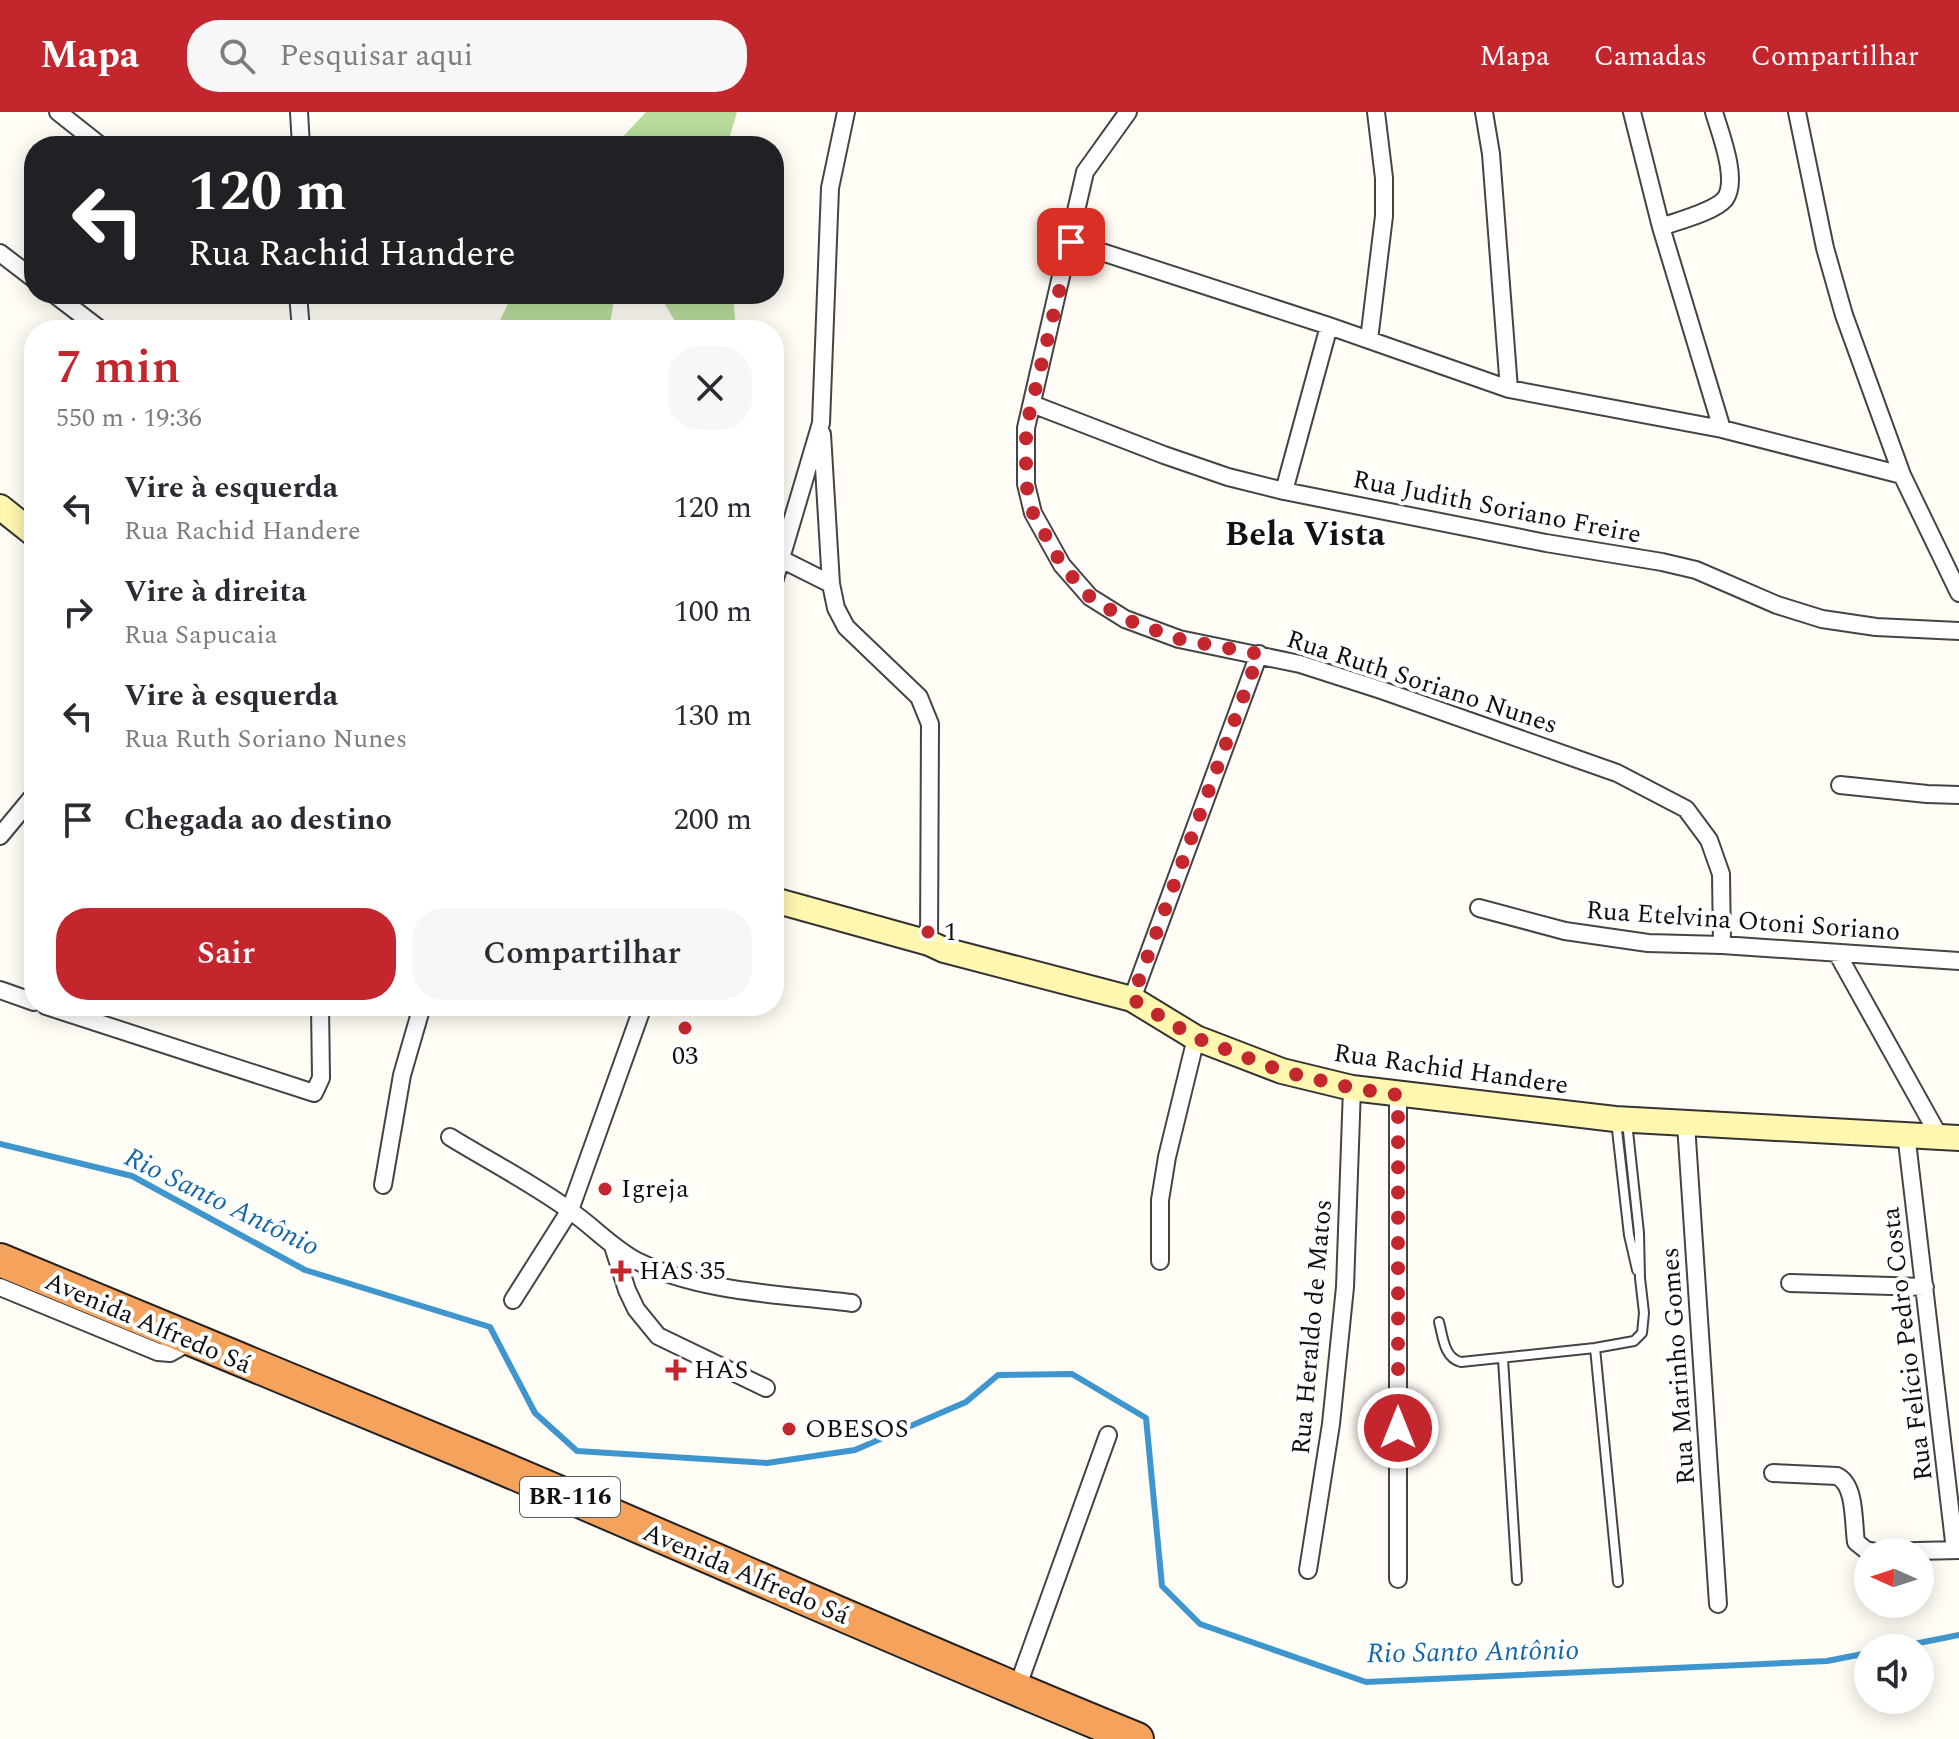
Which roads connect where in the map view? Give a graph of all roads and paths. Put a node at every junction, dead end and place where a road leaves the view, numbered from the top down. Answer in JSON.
{"nodes":[{"id":1,"x":58,"y":112,"type":"edge"},
{"id":2,"x":846,"y":112,"type":"edge"},
{"id":3,"x":1128,"y":112,"type":"edge"},
{"id":4,"x":1376,"y":112,"type":"edge"},
{"id":5,"x":1484,"y":112,"type":"edge"},
{"id":6,"x":1632,"y":112,"type":"edge"},
{"id":7,"x":1714,"y":112,"type":"edge"},
{"id":8,"x":1797,"y":112,"type":"edge"},
{"id":9,"x":295,"y":115,"type":"edge"},
{"id":10,"x":88,"y":136,"type":"edge"},
{"id":11,"x":299,"y":136,"type":"edge"},
{"id":12,"x":1661,"y":227,"type":"junction"},
{"id":13,"x":1071,"y":242,"type":"junction"},
{"id":14,"x":0,"y":253,"type":"edge"},
{"id":15,"x":24,"y":271,"type":"edge"},
{"id":16,"x":67,"y":304,"type":"edge"},
{"id":17,"x":88,"y":320,"type":"edge"},
{"id":18,"x":1329,"y":326,"type":"junction"},
{"id":19,"x":1369,"y":340,"type":"junction"},
{"id":20,"x":1509,"y":389,"type":"junction"},
{"id":21,"x":1032,"y":404,"type":"junction"},
{"id":22,"x":821,"y":423,"type":"junction"},
{"id":23,"x":1722,"y":429,"type":"junction"},
{"id":24,"x":1902,"y":475,"type":"junction"},
{"id":25,"x":1284,"y":491,"type":"junction"},
{"id":26,"x":0,"y":507,"type":"edge"},
{"id":27,"x":24,"y":526,"type":"edge"},
{"id":28,"x":784,"y":549,"type":"edge"},
{"id":29,"x":784,"y":560,"type":"edge"},
{"id":30,"x":831,"y":584,"type":"junction"},
{"id":31,"x":1959,"y":593,"type":"edge"},
{"id":32,"x":1959,"y":631,"type":"edge"},
{"id":33,"x":1259,"y":654,"type":"junction"},
{"id":34,"x":1840,"y":785,"type":"dead end"},
{"id":35,"x":1959,"y":795,"type":"edge"},
{"id":36,"x":24,"y":807,"type":"edge"},
{"id":37,"x":0,"y":836,"type":"edge"},
{"id":38,"x":784,"y":903,"type":"edge"},
{"id":39,"x":1479,"y":908,"type":"dead end"},
{"id":40,"x":929,"y":943,"type":"junction"},
{"id":41,"x":1722,"y":945,"type":"junction"},
{"id":42,"x":1837,"y":953,"type":"junction"},
{"id":43,"x":1959,"y":961,"type":"edge"},
{"id":44,"x":0,"y":990,"type":"edge"},
{"id":45,"x":24,"y":998,"type":"edge"},
{"id":46,"x":1132,"y":999,"type":"junction"},
{"id":47,"x":77,"y":1016,"type":"edge"},
{"id":48,"x":92,"y":1016,"type":"edge"},
{"id":49,"x":320,"y":1016,"type":"edge"},
{"id":50,"x":419,"y":1016,"type":"edge"},
{"id":51,"x":639,"y":1016,"type":"edge"},
{"id":52,"x":89,"y":1020,"type":"junction"},
{"id":53,"x":1196,"y":1038,"type":"junction"},
{"id":54,"x":1352,"y":1088,"type":"junction"},
{"id":55,"x":1398,"y":1095,"type":"junction"},
{"id":56,"x":1621,"y":1120,"type":"junction"},
{"id":57,"x":1686,"y":1124,"type":"junction"},
{"id":58,"x":1906,"y":1133,"type":"junction"},
{"id":59,"x":450,"y":1137,"type":"dead end"},
{"id":60,"x":1949,"y":1137,"type":"edge"},
{"id":61,"x":383,"y":1185,"type":"dead end"},
{"id":62,"x":570,"y":1210,"type":"junction"},
{"id":63,"x":613,"y":1246,"type":"junction"},
{"id":64,"x":0,"y":1260,"type":"edge"},
{"id":65,"x":1160,"y":1261,"type":"dead end"},
{"id":66,"x":1790,"y":1283,"type":"dead end"},
{"id":67,"x":0,"y":1287,"type":"edge"},
{"id":68,"x":1925,"y":1287,"type":"junction"},
{"id":69,"x":513,"y":1300,"type":"dead end"},
{"id":70,"x":852,"y":1303,"type":"dead end"},
{"id":71,"x":1439,"y":1322,"type":"dead end"},
{"id":72,"x":191,"y":1341,"type":"junction"},
{"id":73,"x":1595,"y":1348,"type":"junction"},
{"id":74,"x":1503,"y":1359,"type":"junction"},
{"id":75,"x":766,"y":1388,"type":"dead end"},
{"id":76,"x":1108,"y":1435,"type":"dead end"},
{"id":77,"x":1773,"y":1473,"type":"dead end"},
{"id":78,"x":1957,"y":1550,"type":"edge"},
{"id":79,"x":1308,"y":1570,"type":"dead end"},
{"id":80,"x":1398,"y":1579,"type":"dead end"},
{"id":81,"x":1517,"y":1580,"type":"dead end"},
{"id":82,"x":1618,"y":1582,"type":"dead end"},
{"id":83,"x":1718,"y":1604,"type":"dead end"},
{"id":84,"x":1016,"y":1691,"type":"junction"},
{"id":85,"x":1137,"y":1739,"type":"edge"}],
"edges":[{"from":1,"to":10,"type":"street"},
{"from":2,"to":22,"type":"street"},
{"from":3,"to":13,"type":"street","name":"Rua Ruth Soriano Nunes"},
{"from":4,"to":19,"type":"street"},
{"from":5,"to":20,"type":"street"},
{"from":6,"to":12,"type":"street"},
{"from":7,"to":12,"type":"street"},
{"from":8,"to":24,"type":"street"},
{"from":9,"to":11,"type":"street"},
{"from":12,"to":23,"type":"street"},
{"from":13,"to":18,"type":"street"},
{"from":13,"to":21,"type":"street","name":"Rua Ruth Soriano Nunes"},
{"from":14,"to":15,"type":"street"},
{"from":16,"to":17,"type":"street"},
{"from":18,"to":19,"type":"street"},
{"from":18,"to":25,"type":"street"},
{"from":19,"to":20,"type":"street"},
{"from":20,"to":23,"type":"street"},
{"from":21,"to":25,"type":"street","name":"Rua Judith Soriano Freire"},
{"from":21,"to":33,"type":"street","name":"Rua Ruth Soriano Nunes"},
{"from":22,"to":28,"type":"street"},
{"from":22,"to":30,"type":"street"},
{"from":23,"to":24,"type":"street"},
{"from":24,"to":31,"type":"street"},
{"from":25,"to":32,"type":"street","name":"Rua Judith Soriano Freire"},
{"from":26,"to":27,"type":"street"},
{"from":29,"to":30,"type":"street"},
{"from":30,"to":40,"type":"street"},
{"from":33,"to":41,"type":"street","name":"Rua Ruth Soriano Nunes"},
{"from":33,"to":46,"type":"street"},
{"from":34,"to":35,"type":"street"},
{"from":36,"to":37,"type":"street"},
{"from":38,"to":40,"type":"street","name":"Rua Rachid Handere"},
{"from":39,"to":41,"type":"street","name":"Rua Etelvina Otoni Soriano"},
{"from":40,"to":46,"type":"street","name":"Rua Rachid Handere"},
{"from":41,"to":42,"type":"street","name":"Rua Etelvina Otoni Soriano"},
{"from":42,"to":43,"type":"street","name":"Rua Etelvina Otoni Soriano"},
{"from":42,"to":60,"type":"street"},
{"from":44,"to":45,"type":"street"},
{"from":46,"to":53,"type":"street","name":"Rua Rachid Handere"},
{"from":47,"to":52,"type":"street"},
{"from":48,"to":52,"type":"street"},
{"from":49,"to":52,"type":"street"},
{"from":50,"to":61,"type":"street"},
{"from":51,"to":62,"type":"street"},
{"from":53,"to":54,"type":"street","name":"Rua Rachid Handere"},
{"from":53,"to":65,"type":"street"},
{"from":54,"to":55,"type":"street","name":"Rua Rachid Handere"},
{"from":54,"to":79,"type":"street","name":"Rua Heraldo de Matos"},
{"from":55,"to":56,"type":"street","name":"Rua Rachid Handere"},
{"from":55,"to":80,"type":"street"},
{"from":56,"to":57,"type":"street","name":"Rua Rachid Handere"},
{"from":56,"to":73,"type":"lane"},
{"from":57,"to":58,"type":"street","name":"Rua Rachid Handere"},
{"from":57,"to":83,"type":"street","name":"Rua Marinho Gomes"},
{"from":58,"to":60,"type":"street","name":"Rua Rachid Handere"},
{"from":58,"to":68,"type":"street","name":"Rua Felício Pedro Costa"},
{"from":59,"to":62,"type":"street"},
{"from":62,"to":63,"type":"street"},
{"from":62,"to":69,"type":"street"},
{"from":63,"to":70,"type":"street"},
{"from":63,"to":75,"type":"street"},
{"from":64,"to":72,"type":"highway","name":"Avenida Alfredo Sá","number":"BR-116"},
{"from":66,"to":68,"type":"street"},
{"from":67,"to":72,"type":"street"},
{"from":68,"to":78,"type":"street","name":"Rua Felício Pedro Costa"},
{"from":71,"to":74,"type":"lane"},
{"from":72,"to":84,"type":"highway","name":"Avenida Alfredo Sá","number":"BR-116"},
{"from":73,"to":74,"type":"lane"},
{"from":73,"to":82,"type":"lane"},
{"from":74,"to":81,"type":"lane"},
{"from":76,"to":84,"type":"street"},
{"from":77,"to":78,"type":"street"},
{"from":84,"to":85,"type":"highway","name":"Avenida Alfredo Sá","number":"BR-116"}]}
